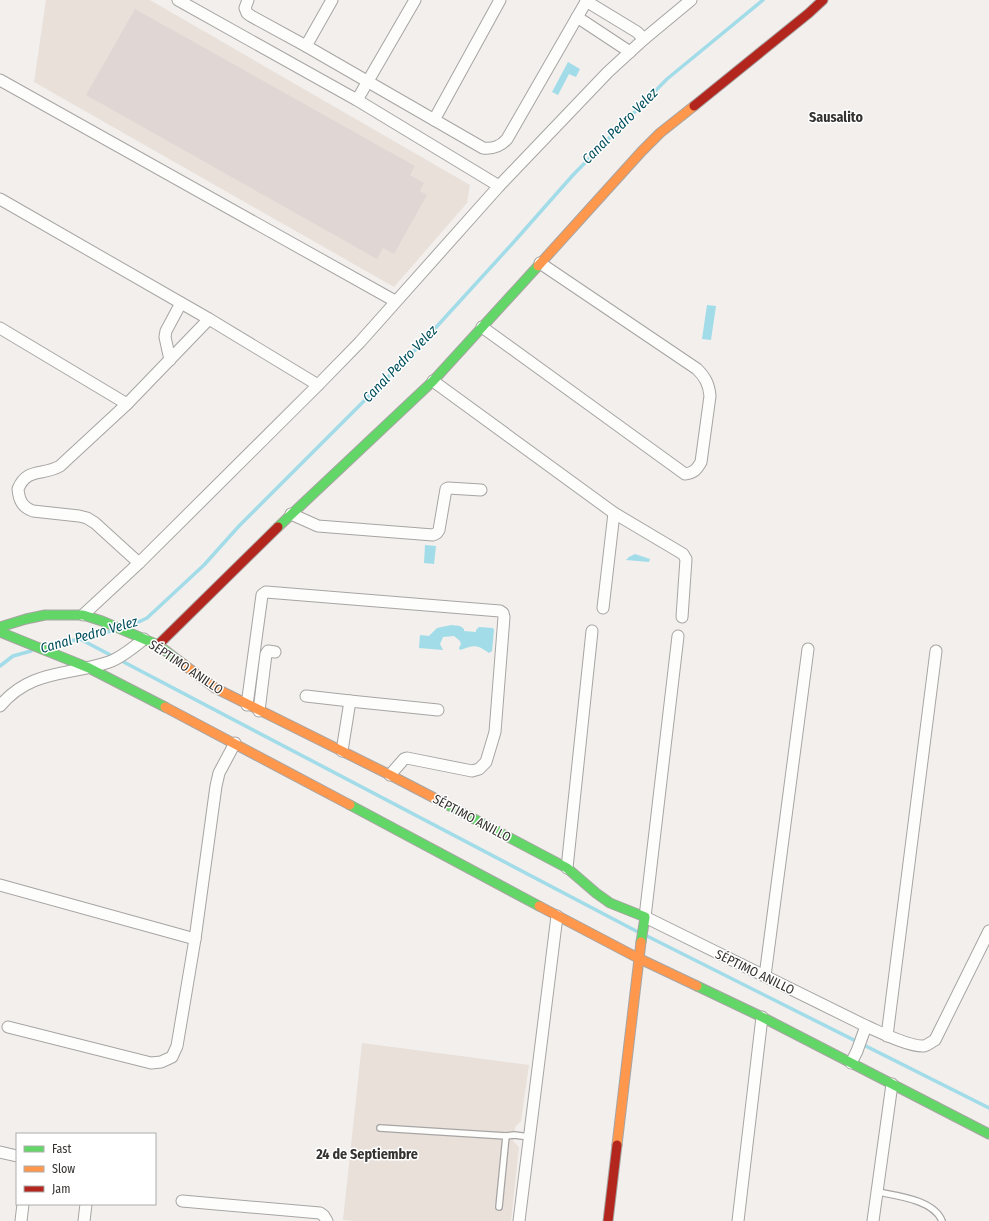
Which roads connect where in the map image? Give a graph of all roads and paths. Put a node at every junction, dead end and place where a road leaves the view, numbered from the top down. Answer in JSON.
{"nodes":[{"id":1,"x":178,"y":0,"type":"edge"},
{"id":2,"x":248,"y":0,"type":"edge"},
{"id":3,"x":332,"y":0,"type":"edge"},
{"id":4,"x":414,"y":0,"type":"edge"},
{"id":5,"x":500,"y":0,"type":"edge"},
{"id":6,"x":691,"y":0,"type":"edge"},
{"id":7,"x":823,"y":0,"type":"edge"},
{"id":8,"x":586,"y":1,"type":"edge"},
{"id":9,"x":196,"y":4,"type":"edge"},
{"id":10,"x":577,"y":17,"type":"junction"},
{"id":11,"x":644,"y":39,"type":"junction"},
{"id":12,"x":306,"y":46,"type":"junction"},
{"id":13,"x":630,"y":52,"type":"junction"},
{"id":14,"x":0,"y":80,"type":"edge"},
{"id":15,"x":368,"y":82,"type":"junction"},
{"id":16,"x":357,"y":100,"type":"junction"},
{"id":17,"x":434,"y":120,"type":"junction"},
{"id":18,"x":499,"y":186,"type":"junction"},
{"id":19,"x":0,"y":199,"type":"edge"},
{"id":20,"x":540,"y":263,"type":"junction"},
{"id":21,"x":395,"y":301,"type":"junction"},
{"id":22,"x":181,"y":303,"type":"junction"},
{"id":23,"x":209,"y":319,"type":"junction"},
{"id":24,"x":0,"y":328,"type":"edge"},
{"id":25,"x":482,"y":328,"type":"junction"},
{"id":26,"x":170,"y":360,"type":"junction"},
{"id":27,"x":433,"y":381,"type":"junction"},
{"id":28,"x":318,"y":385,"type":"junction"},
{"id":29,"x":127,"y":404,"type":"junction"},
{"id":30,"x":481,"y":490,"type":"dead end"},
{"id":31,"x":614,"y":513,"type":"junction"},
{"id":32,"x":291,"y":514,"type":"junction"},
{"id":33,"x":139,"y":563,"type":"junction"},
{"id":34,"x":603,"y":608,"type":"dead end"},
{"id":35,"x":83,"y":616,"type":"junction"},
{"id":36,"x":682,"y":617,"type":"dead end"},
{"id":37,"x":1,"y":627,"type":"edge"},
{"id":38,"x":592,"y":631,"type":"dead end"},
{"id":39,"x":678,"y":636,"type":"dead end"},
{"id":40,"x":142,"y":638,"type":"junction"},
{"id":41,"x":158,"y":645,"type":"junction"},
{"id":42,"x":808,"y":649,"type":"dead end"},
{"id":43,"x":936,"y":651,"type":"dead end"},
{"id":44,"x":275,"y":652,"type":"dead end"},
{"id":45,"x":89,"y":668,"type":"junction"},
{"id":46,"x":306,"y":696,"type":"dead end"},
{"id":47,"x":350,"y":701,"type":"junction"},
{"id":48,"x":246,"y":705,"type":"junction"},
{"id":49,"x":0,"y":706,"type":"edge"},
{"id":50,"x":438,"y":710,"type":"dead end"},
{"id":51,"x":259,"y":711,"type":"junction"},
{"id":52,"x":235,"y":743,"type":"junction"},
{"id":53,"x":342,"y":751,"type":"junction"},
{"id":54,"x":390,"y":775,"type":"junction"},
{"id":55,"x":567,"y":868,"type":"junction"},
{"id":56,"x":0,"y":885,"type":"edge"},
{"id":57,"x":557,"y":916,"type":"junction"},
{"id":58,"x":645,"y":917,"type":"junction"},
{"id":59,"x":989,"y":931,"type":"edge"},
{"id":60,"x":195,"y":939,"type":"junction"},
{"id":61,"x":638,"y":958,"type":"junction"},
{"id":62,"x":765,"y":976,"type":"junction"},
{"id":63,"x":762,"y":1017,"type":"junction"},
{"id":64,"x":866,"y":1026,"type":"junction"},
{"id":65,"x":8,"y":1027,"type":"dead end"},
{"id":66,"x":887,"y":1036,"type":"junction"},
{"id":67,"x":851,"y":1062,"type":"junction"},
{"id":68,"x":892,"y":1084,"type":"junction"},
{"id":69,"x":380,"y":1128,"type":"dead end"},
{"id":70,"x":989,"y":1134,"type":"edge"},
{"id":71,"x":506,"y":1136,"type":"junction"},
{"id":72,"x":530,"y":1137,"type":"junction"},
{"id":73,"x":0,"y":1152,"type":"edge"},
{"id":74,"x":16,"y":1156,"type":"edge"},
{"id":75,"x":878,"y":1192,"type":"junction"},
{"id":76,"x":182,"y":1201,"type":"dead end"},
{"id":77,"x":23,"y":1205,"type":"edge"},
{"id":78,"x":86,"y":1205,"type":"edge"},
{"id":79,"x":499,"y":1207,"type":"dead end"},
{"id":80,"x":21,"y":1221,"type":"edge"},
{"id":81,"x":84,"y":1221,"type":"edge"},
{"id":82,"x":327,"y":1221,"type":"edge"},
{"id":83,"x":519,"y":1221,"type":"edge"},
{"id":84,"x":608,"y":1221,"type":"edge"},
{"id":85,"x":738,"y":1221,"type":"edge"},
{"id":86,"x":873,"y":1221,"type":"edge"},
{"id":87,"x":942,"y":1221,"type":"edge"}],
"edges":[{"from":1,"to":9,"type":"street"},
{"from":2,"to":12,"type":"street"},
{"from":3,"to":12,"type":"street"},
{"from":4,"to":15,"type":"street"},
{"from":5,"to":17,"type":"street"},
{"from":6,"to":11,"type":"street"},
{"from":7,"to":20,"type":"street"},
{"from":8,"to":10,"type":"street"},
{"from":8,"to":11,"type":"street"},
{"from":9,"to":16,"type":"street"},
{"from":10,"to":13,"type":"street"},
{"from":10,"to":17,"type":"street"},
{"from":11,"to":13,"type":"street"},
{"from":12,"to":15,"type":"street"},
{"from":13,"to":18,"type":"street"},
{"from":14,"to":21,"type":"street"},
{"from":15,"to":16,"type":"street"},
{"from":15,"to":17,"type":"street"},
{"from":16,"to":18,"type":"street"},
{"from":18,"to":21,"type":"street"},
{"from":19,"to":22,"type":"street"},
{"from":20,"to":25,"type":"street"},
{"from":20,"to":25,"type":"street"},
{"from":21,"to":28,"type":"street"},
{"from":22,"to":23,"type":"street"},
{"from":22,"to":26,"type":"street"},
{"from":23,"to":26,"type":"street"},
{"from":23,"to":28,"type":"street"},
{"from":24,"to":29,"type":"street"},
{"from":25,"to":27,"type":"street"},
{"from":26,"to":29,"type":"street"},
{"from":27,"to":31,"type":"street"},
{"from":27,"to":32,"type":"street"},
{"from":28,"to":33,"type":"street"},
{"from":29,"to":33,"type":"street"},
{"from":30,"to":32,"type":"street"},
{"from":31,"to":34,"type":"street"},
{"from":31,"to":36,"type":"street"},
{"from":32,"to":41,"type":"street"},
{"from":33,"to":35,"type":"street"},
{"from":35,"to":37,"type":"street","name":"SÉPTIMO ANILLO"},
{"from":35,"to":40,"type":"street","name":"SÉPTIMO ANILLO"},
{"from":37,"to":45,"type":"street"},
{"from":38,"to":55,"type":"street"},
{"from":39,"to":58,"type":"street"},
{"from":40,"to":41,"type":"street","name":"SÉPTIMO ANILLO"},
{"from":40,"to":45,"type":"street"},
{"from":41,"to":48,"type":"street","name":"SÉPTIMO ANILLO"},
{"from":42,"to":62,"type":"street"},
{"from":43,"to":66,"type":"street"},
{"from":44,"to":51,"type":"street"},
{"from":45,"to":49,"type":"street"},
{"from":45,"to":52,"type":"street"},
{"from":46,"to":47,"type":"street"},
{"from":47,"to":50,"type":"street"},
{"from":47,"to":53,"type":"street"},
{"from":48,"to":51,"type":"street","name":"SÉPTIMO ANILLO"},
{"from":48,"to":54,"type":"street"},
{"from":51,"to":53,"type":"street","name":"SÉPTIMO ANILLO"},
{"from":52,"to":57,"type":"street"},
{"from":52,"to":60,"type":"street"},
{"from":53,"to":54,"type":"street","name":"SÉPTIMO ANILLO"},
{"from":54,"to":55,"type":"street","name":"SÉPTIMO ANILLO"},
{"from":55,"to":58,"type":"street","name":"SÉPTIMO ANILLO"},
{"from":56,"to":60,"type":"street"},
{"from":57,"to":61,"type":"street"},
{"from":57,"to":72,"type":"street"},
{"from":58,"to":61,"type":"street"},
{"from":58,"to":62,"type":"street","name":"SÉPTIMO ANILLO"},
{"from":59,"to":66,"type":"street","name":"SÉPTIMO ANILLO"},
{"from":60,"to":65,"type":"street"},
{"from":61,"to":63,"type":"street"},
{"from":61,"to":84,"type":"street"},
{"from":62,"to":64,"type":"street","name":"SÉPTIMO ANILLO"},
{"from":63,"to":67,"type":"street"},
{"from":63,"to":85,"type":"street"},
{"from":64,"to":66,"type":"street","name":"SÉPTIMO ANILLO"},
{"from":64,"to":67,"type":"street"},
{"from":67,"to":68,"type":"street"},
{"from":68,"to":70,"type":"street"},
{"from":68,"to":75,"type":"street"},
{"from":69,"to":71,"type":"lane"},
{"from":71,"to":72,"type":"lane"},
{"from":71,"to":79,"type":"lane"},
{"from":72,"to":83,"type":"street"},
{"from":73,"to":74,"type":"street"},
{"from":75,"to":86,"type":"street"},
{"from":75,"to":87,"type":"lane"},
{"from":76,"to":82,"type":"street"},
{"from":77,"to":80,"type":"street"},
{"from":78,"to":81,"type":"street"}]}
